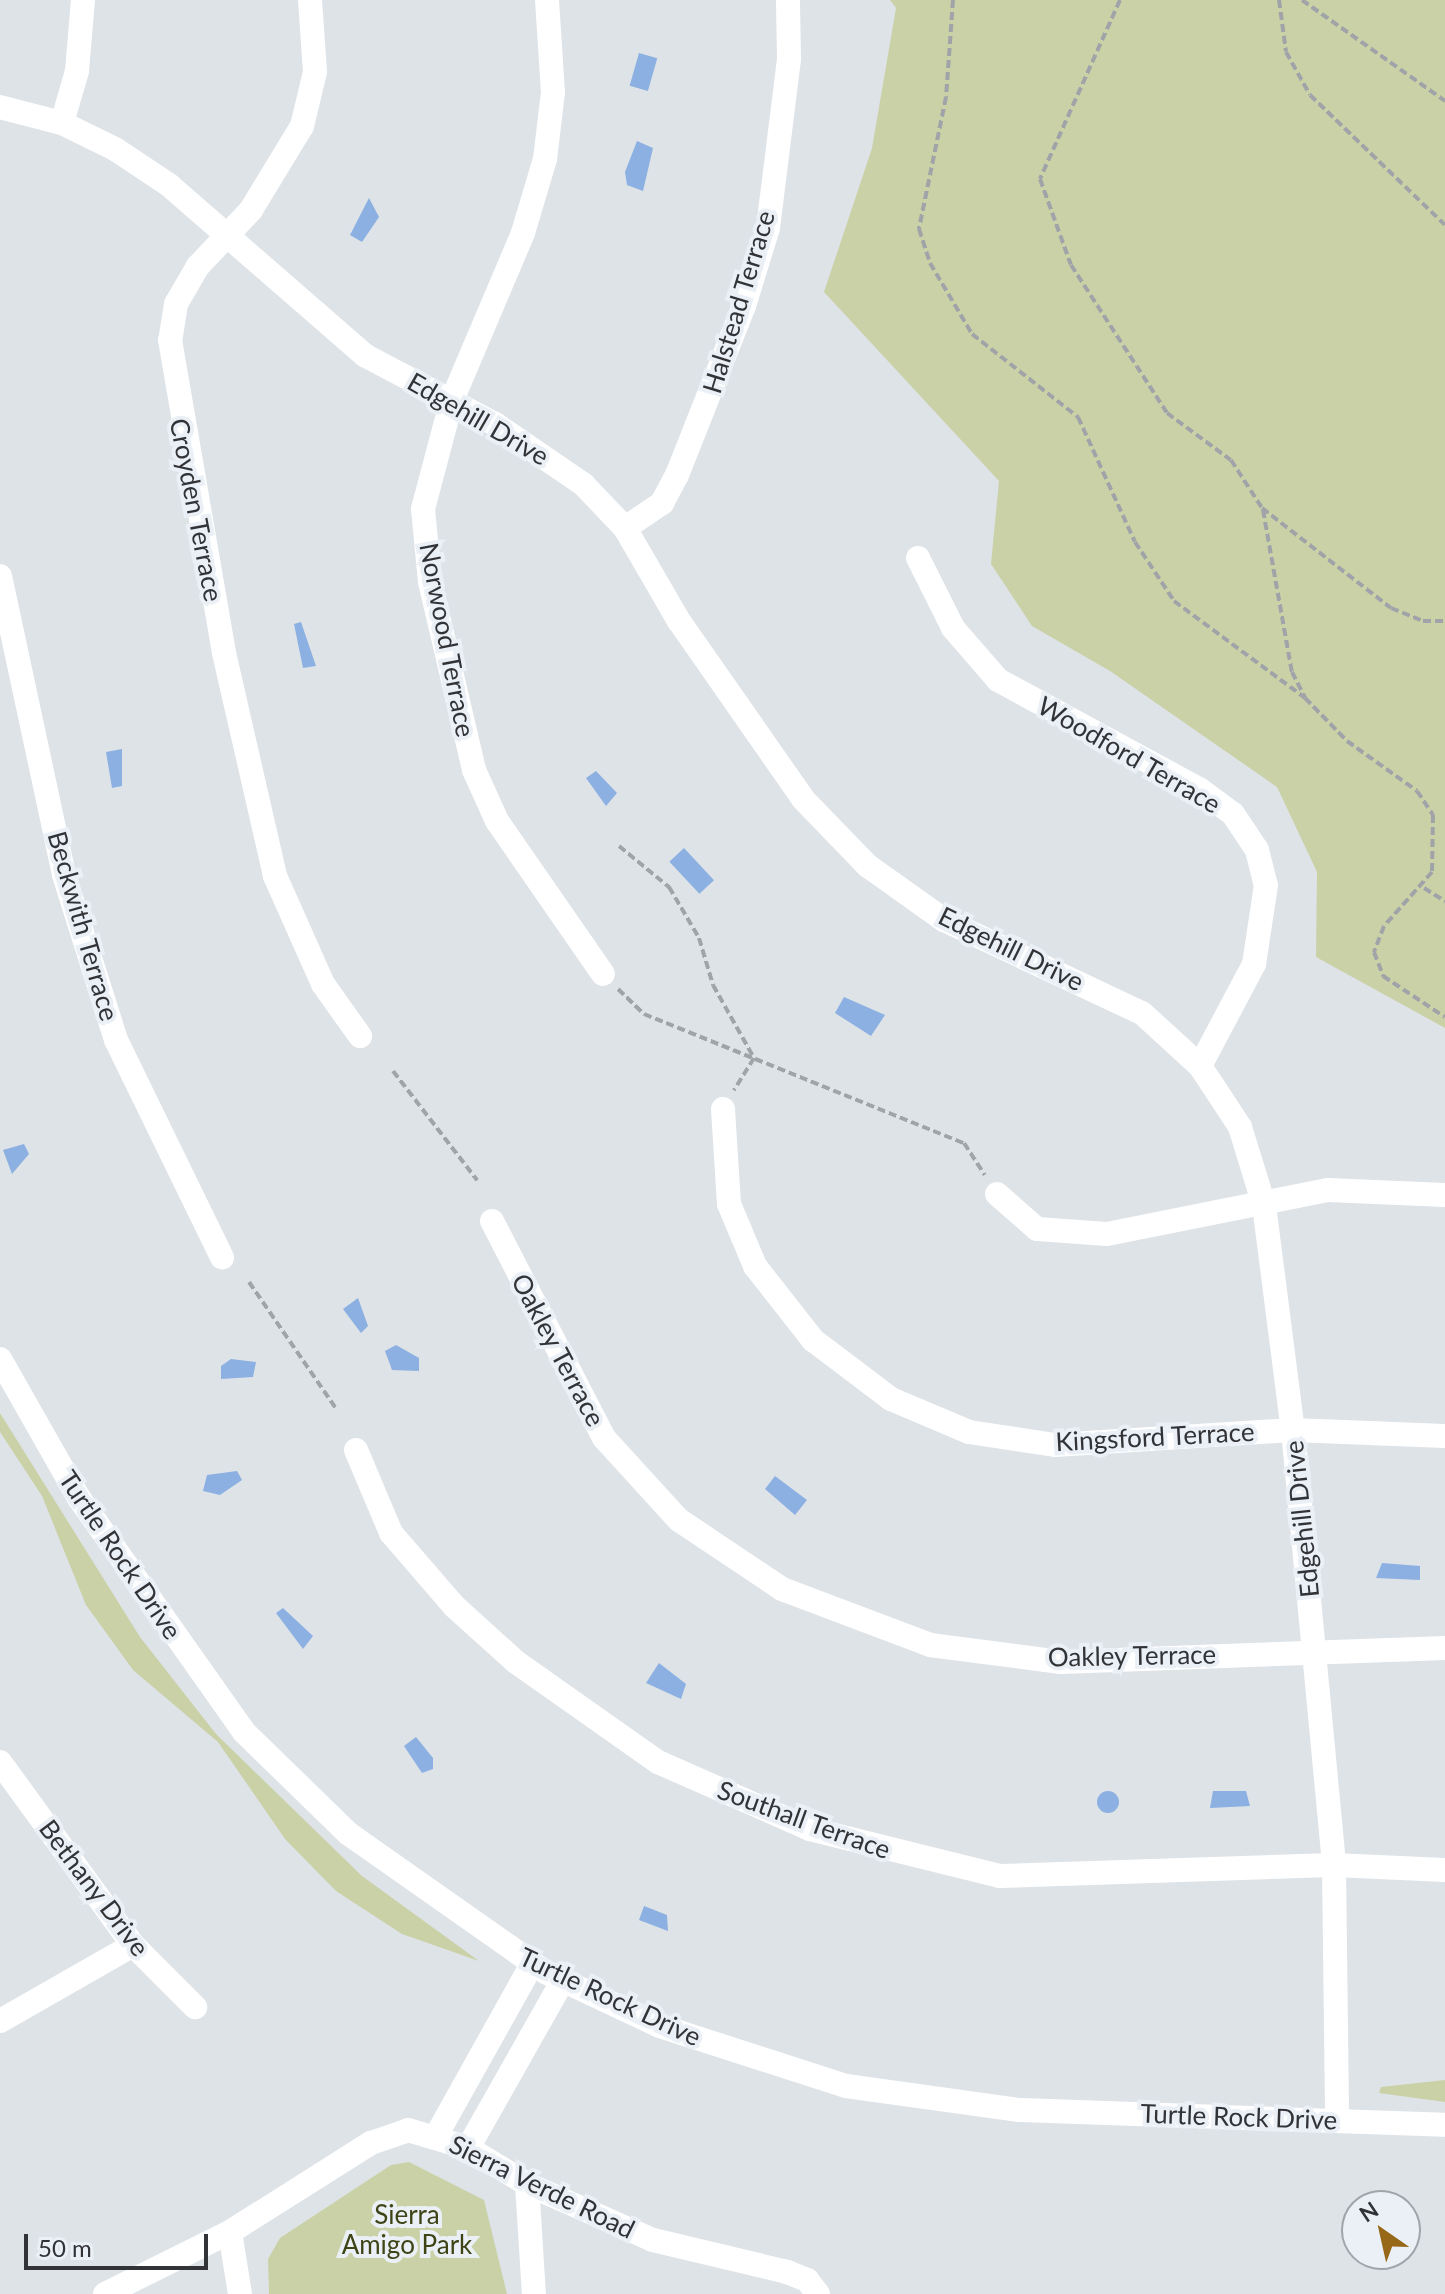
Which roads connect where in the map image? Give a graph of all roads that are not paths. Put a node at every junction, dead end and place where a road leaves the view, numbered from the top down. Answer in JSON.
{"nodes":[{"id":1,"x":83,"y":0,"type":"edge"},
{"id":2,"x":310,"y":0,"type":"edge"},
{"id":3,"x":547,"y":0,"type":"edge"},
{"id":4,"x":788,"y":0,"type":"edge"},
{"id":5,"x":0,"y":107,"type":"edge"},
{"id":6,"x":62,"y":123,"type":"junction"},
{"id":7,"x":226,"y":233,"type":"junction"},
{"id":8,"x":451,"y":403,"type":"junction"},
{"id":9,"x":625,"y":528,"type":"junction"},
{"id":10,"x":918,"y":558,"type":"dead end"},
{"id":11,"x":0,"y":576,"type":"edge"},
{"id":12,"x":603,"y":974,"type":"road end"},
{"id":13,"x":360,"y":1036,"type":"dead end"},
{"id":14,"x":1200,"y":1066,"type":"junction"},
{"id":15,"x":723,"y":1109,"type":"road end"},
{"id":16,"x":997,"y":1194,"type":"road end"},
{"id":17,"x":1445,"y":1195,"type":"edge"},
{"id":18,"x":1264,"y":1205,"type":"junction"},
{"id":19,"x":492,"y":1221,"type":"dead end"},
{"id":20,"x":222,"y":1257,"type":"dead end"},
{"id":21,"x":0,"y":1359,"type":"edge"},
{"id":22,"x":1293,"y":1430,"type":"junction"},
{"id":23,"x":1445,"y":1436,"type":"edge"},
{"id":24,"x":356,"y":1450,"type":"dead end"},
{"id":25,"x":1316,"y":1647,"type":"junction"},
{"id":26,"x":1445,"y":1648,"type":"edge"},
{"id":27,"x":0,"y":1762,"type":"edge"},
{"id":28,"x":1334,"y":1865,"type":"junction"},
{"id":29,"x":1445,"y":1870,"type":"edge"},
{"id":30,"x":133,"y":1945,"type":"junction"},
{"id":31,"x":532,"y":1964,"type":"junction"},
{"id":32,"x":563,"y":1980,"type":"junction"},
{"id":33,"x":195,"y":2007,"type":"dead end"},
{"id":34,"x":0,"y":2021,"type":"edge"},
{"id":35,"x":1337,"y":2120,"type":"junction"},
{"id":36,"x":1445,"y":2125,"type":"edge"},
{"id":37,"x":436,"y":2136,"type":"junction"},
{"id":38,"x":468,"y":2148,"type":"junction"},
{"id":39,"x":527,"y":2184,"type":"junction"},
{"id":40,"x":230,"y":2232,"type":"junction"},
{"id":41,"x":105,"y":2294,"type":"edge"},
{"id":42,"x":240,"y":2294,"type":"edge"},
{"id":43,"x":534,"y":2294,"type":"edge"},
{"id":44,"x":818,"y":2294,"type":"edge"}],
"edges":[{"from":1,"to":6,"type":"street"},
{"from":2,"to":7,"type":"street","name":"Croyden Terrace"},
{"from":3,"to":8,"type":"street","name":"Norwood Terrace"},
{"from":4,"to":9,"type":"street","name":"Halstead Terrace"},
{"from":5,"to":6,"type":"street","name":"Edgehill Drive"},
{"from":6,"to":7,"type":"street","name":"Edgehill Drive"},
{"from":7,"to":8,"type":"street","name":"Edgehill Drive"},
{"from":7,"to":13,"type":"street","name":"Croyden Terrace"},
{"from":8,"to":9,"type":"street","name":"Edgehill Drive"},
{"from":8,"to":12,"type":"street","name":"Norwood Terrace"},
{"from":9,"to":14,"type":"street","name":"Edgehill Drive"},
{"from":10,"to":14,"type":"street","name":"Woodford Terrace"},
{"from":11,"to":20,"type":"street","name":"Beckwith Terrace"},
{"from":14,"to":18,"type":"street","name":"Edgehill Drive"},
{"from":15,"to":22,"type":"street","name":"Kingsford Terrace"},
{"from":16,"to":18,"type":"street"},
{"from":17,"to":18,"type":"street"},
{"from":18,"to":22,"type":"street","name":"Edgehill Drive"},
{"from":19,"to":25,"type":"street","name":"Oakley Terrace"},
{"from":21,"to":31,"type":"street","name":"Turtle Rock Drive"},
{"from":22,"to":23,"type":"street","name":"Kingsford Terrace"},
{"from":22,"to":25,"type":"street","name":"Edgehill Drive"},
{"from":24,"to":28,"type":"street","name":"Southall Terrace"},
{"from":25,"to":26,"type":"street","name":"Oakley Terrace"},
{"from":25,"to":28,"type":"street","name":"Edgehill Drive"},
{"from":27,"to":30,"type":"street","name":"Bethany Drive"},
{"from":28,"to":29,"type":"street","name":"Southall Terrace"},
{"from":28,"to":35,"type":"street","name":"Edgehill Drive"},
{"from":30,"to":33,"type":"street","name":"Bethany Drive"},
{"from":30,"to":34,"type":"street"},
{"from":31,"to":32,"type":"street","name":"Turtle Rock Drive"},
{"from":31,"to":37,"type":"street"},
{"from":32,"to":35,"type":"street","name":"Turtle Rock Drive"},
{"from":32,"to":38,"type":"street"},
{"from":35,"to":36,"type":"street","name":"Turtle Rock Drive"},
{"from":37,"to":38,"type":"street","name":"Sierra Verde Road"},
{"from":37,"to":40,"type":"street","name":"Sierra Verde Road"},
{"from":38,"to":39,"type":"street","name":"Sierra Verde Road"},
{"from":39,"to":43,"type":"street"},
{"from":39,"to":44,"type":"street","name":"Sierra Verde Road"},
{"from":40,"to":41,"type":"street","name":"Sierra Verde Road"},
{"from":40,"to":42,"type":"street"}]}
